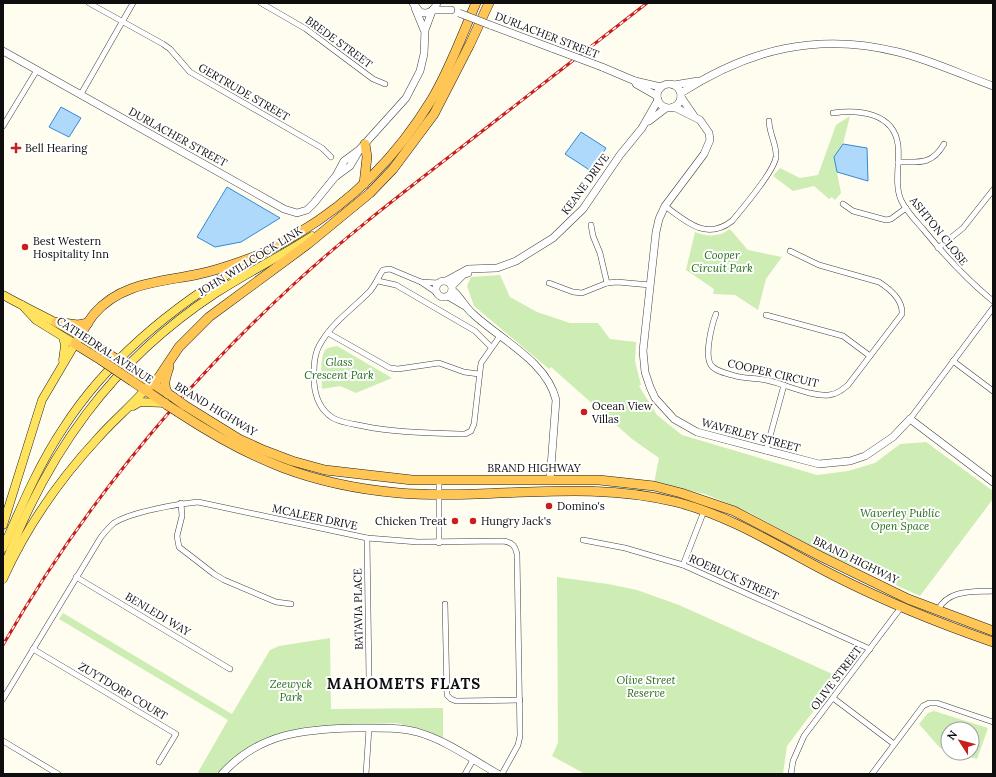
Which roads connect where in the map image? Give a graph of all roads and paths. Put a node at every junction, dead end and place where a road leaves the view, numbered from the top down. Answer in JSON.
{"nodes":[{"id":1,"x":89,"y":3,"type":"edge"},
{"id":2,"x":133,"y":3,"type":"edge"},
{"id":3,"x":261,"y":3,"type":"edge"},
{"id":4,"x":437,"y":3,"type":"edge"},
{"id":5,"x":444,"y":3,"type":"edge"},
{"id":6,"x":476,"y":3,"type":"edge"},
{"id":7,"x":489,"y":3,"type":"edge"},
{"id":8,"x":414,"y":5,"type":"edge"},
{"id":9,"x":451,"y":10,"type":"junction"},
{"id":10,"x":432,"y":11,"type":"junction"},
{"id":11,"x":122,"y":22,"type":"junction"},
{"id":12,"x":425,"y":30,"type":"junction"},
{"id":13,"x":3,"y":51,"type":"edge"},
{"id":14,"x":37,"y":70,"type":"junction"},
{"id":15,"x":635,"y":81,"type":"junction"},
{"id":16,"x":700,"y":81,"type":"junction"},
{"id":17,"x":385,"y":84,"type":"dead end"},
{"id":18,"x":674,"y":85,"type":"junction"},
{"id":19,"x":993,"y":86,"type":"edge"},
{"id":20,"x":661,"y":87,"type":"junction"},
{"id":21,"x":81,"y":94,"type":"junction"},
{"id":22,"x":681,"y":95,"type":"junction"},
{"id":23,"x":658,"y":98,"type":"junction"},
{"id":24,"x":670,"y":107,"type":"junction"},
{"id":25,"x":833,"y":113,"type":"dead end"},
{"id":26,"x":694,"y":116,"type":"junction"},
{"id":27,"x":769,"y":121,"type":"dead end"},
{"id":28,"x":3,"y":126,"type":"edge"},
{"id":29,"x":642,"y":128,"type":"junction"},
{"id":30,"x":944,"y":144,"type":"dead end"},
{"id":31,"x":363,"y":146,"type":"junction"},
{"id":32,"x":331,"y":157,"type":"dead end"},
{"id":33,"x":898,"y":162,"type":"junction"},
{"id":34,"x":364,"y":184,"type":"junction"},
{"id":35,"x":993,"y":190,"type":"edge"},
{"id":36,"x":843,"y":204,"type":"dead end"},
{"id":37,"x":665,"y":206,"type":"junction"},
{"id":38,"x":906,"y":208,"type":"junction"},
{"id":39,"x":332,"y":224,"type":"junction"},
{"id":40,"x":591,"y":226,"type":"dead end"},
{"id":41,"x":938,"y":248,"type":"junction"},
{"id":42,"x":790,"y":251,"type":"dead end"},
{"id":43,"x":265,"y":252,"type":"junction"},
{"id":44,"x":473,"y":270,"type":"junction"},
{"id":45,"x":378,"y":281,"type":"junction"},
{"id":46,"x":446,"y":281,"type":"junction"},
{"id":47,"x":421,"y":282,"type":"junction"},
{"id":48,"x":549,"y":282,"type":"dead end"},
{"id":49,"x":438,"y":283,"type":"junction"},
{"id":50,"x":608,"y":283,"type":"junction"},
{"id":51,"x":650,"y":285,"type":"junction"},
{"id":52,"x":452,"y":288,"type":"junction"},
{"id":53,"x":437,"y":293,"type":"junction"},
{"id":54,"x":3,"y":294,"type":"edge"},
{"id":55,"x":448,"y":296,"type":"junction"},
{"id":56,"x":993,"y":301,"type":"edge"},
{"id":57,"x":22,"y":306,"type":"junction"},
{"id":58,"x":465,"y":306,"type":"junction"},
{"id":59,"x":993,"y":308,"type":"edge"},
{"id":60,"x":716,"y":314,"type":"dead end"},
{"id":61,"x":766,"y":315,"type":"dead end"},
{"id":62,"x":56,"y":322,"type":"junction"},
{"id":63,"x":88,"y":323,"type":"junction"},
{"id":64,"x":328,"y":333,"type":"junction"},
{"id":65,"x":500,"y":336,"type":"junction"},
{"id":66,"x":64,"y":337,"type":"junction"},
{"id":67,"x":77,"y":340,"type":"junction"},
{"id":68,"x":491,"y":347,"type":"junction"},
{"id":69,"x":870,"y":356,"type":"junction"},
{"id":70,"x":170,"y":361,"type":"junction"},
{"id":71,"x":953,"y":361,"type":"junction"},
{"id":72,"x":62,"y":363,"type":"junction"},
{"id":73,"x":479,"y":374,"type":"junction"},
{"id":74,"x":153,"y":384,"type":"junction"},
{"id":75,"x":784,"y":385,"type":"junction"},
{"id":76,"x":144,"y":390,"type":"junction"},
{"id":77,"x":993,"y":391,"type":"edge"},
{"id":78,"x":171,"y":396,"type":"junction"},
{"id":79,"x":166,"y":404,"type":"junction"},
{"id":80,"x":181,"y":408,"type":"junction"},
{"id":81,"x":127,"y":409,"type":"junction"},
{"id":82,"x":910,"y":419,"type":"junction"},
{"id":83,"x":766,"y":452,"type":"junction"},
{"id":84,"x":550,"y":480,"type":"junction"},
{"id":85,"x":439,"y":481,"type":"junction"},
{"id":86,"x":993,"y":482,"type":"edge"},
{"id":87,"x":550,"y":491,"type":"junction"},
{"id":88,"x":438,"y":494,"type":"junction"},
{"id":89,"x":181,"y":503,"type":"junction"},
{"id":90,"x":704,"y":511,"type":"junction"},
{"id":91,"x":3,"y":525,"type":"edge"},
{"id":92,"x":367,"y":538,"type":"junction"},
{"id":93,"x":583,"y":540,"type":"dead end"},
{"id":94,"x":440,"y":543,"type":"junction"},
{"id":95,"x":3,"y":548,"type":"edge"},
{"id":96,"x":683,"y":565,"type":"junction"},
{"id":97,"x":3,"y":569,"type":"edge"},
{"id":98,"x":76,"y":577,"type":"junction"},
{"id":99,"x":3,"y":580,"type":"edge"},
{"id":100,"x":993,"y":590,"type":"edge"},
{"id":101,"x":908,"y":599,"type":"junction"},
{"id":102,"x":291,"y":604,"type":"dead end"},
{"id":103,"x":444,"y":604,"type":"dead end"},
{"id":104,"x":901,"y":607,"type":"junction"},
{"id":105,"x":938,"y":610,"type":"junction"},
{"id":106,"x":993,"y":631,"type":"edge"},
{"id":107,"x":993,"y":642,"type":"edge"},
{"id":108,"x":33,"y":649,"type":"junction"},
{"id":109,"x":870,"y":649,"type":"junction"},
{"id":110,"x":230,"y":669,"type":"dead end"},
{"id":111,"x":369,"y":679,"type":"dead end"},
{"id":112,"x":833,"y":698,"type":"junction"},
{"id":113,"x":3,"y":699,"type":"edge"},
{"id":114,"x":520,"y":700,"type":"junction"},
{"id":115,"x":993,"y":722,"type":"edge"},
{"id":116,"x":369,"y":728,"type":"junction"},
{"id":117,"x":3,"y":741,"type":"edge"},
{"id":118,"x":894,"y":744,"type":"junction"},
{"id":119,"x":473,"y":760,"type":"junction"},
{"id":120,"x":159,"y":762,"type":"dead end"},
{"id":121,"x":58,"y":774,"type":"edge"},
{"id":122,"x":222,"y":774,"type":"edge"},
{"id":123,"x":366,"y":774,"type":"edge"},
{"id":124,"x":465,"y":774,"type":"edge"},
{"id":125,"x":498,"y":774,"type":"edge"},
{"id":126,"x":502,"y":774,"type":"edge"},
{"id":127,"x":791,"y":774,"type":"edge"},
{"id":128,"x":872,"y":774,"type":"edge"}],
"edges":[{"from":1,"to":11,"type":"street","name":"GERTRUDE STREET"},
{"from":2,"to":11,"type":"street"},
{"from":3,"to":17,"type":"street","name":"BREDE STREET"},
{"from":4,"to":10,"type":"street"},
{"from":5,"to":9,"type":"street","name":"DURLACHER STREET"},
{"from":6,"to":34,"type":"highway"},
{"from":7,"to":39,"type":"highway"},
{"from":8,"to":10,"type":"street"},
{"from":8,"to":12,"type":"street","name":"DURLACHER STREET"},
{"from":9,"to":10,"type":"street","name":"DURLACHER STREET"},
{"from":9,"to":15,"type":"street","name":"DURLACHER STREET","bridge":true},
{"from":10,"to":12,"type":"street","name":"DURLACHER STREET"},
{"from":11,"to":21,"type":"street"},
{"from":11,"to":32,"type":"street","name":"GERTRUDE STREET"},
{"from":12,"to":31,"type":"street","name":"DURLACHER STREET"},
{"from":13,"to":14,"type":"street","name":"DURLACHER STREET"},
{"from":14,"to":21,"type":"street","name":"DURLACHER STREET"},
{"from":14,"to":28,"type":"street"},
{"from":15,"to":20,"type":"street","name":"DURLACHER STREET"},
{"from":15,"to":23,"type":"street","name":"DURLACHER STREET"},
{"from":16,"to":18,"type":"street"},
{"from":16,"to":19,"type":"street"},
{"from":16,"to":22,"type":"street"},
{"from":18,"to":20,"type":"street"},
{"from":18,"to":22,"type":"street"},
{"from":20,"to":23,"type":"street"},
{"from":21,"to":31,"type":"street","name":"DURLACHER STREET"},
{"from":22,"to":24,"type":"street"},
{"from":22,"to":26,"type":"street","name":"WAVERLEY STREET"},
{"from":23,"to":24,"type":"street"},
{"from":23,"to":29,"type":"street","name":"KEANE DRIVE"},
{"from":24,"to":26,"type":"street","name":"WAVERLEY STREET"},
{"from":24,"to":29,"type":"street","name":"KEANE DRIVE"},
{"from":25,"to":33,"type":"street","name":"ASHTON CLOSE"},
{"from":26,"to":37,"type":"street","name":"WAVERLEY STREET"},
{"from":27,"to":37,"type":"street"},
{"from":29,"to":44,"type":"street","name":"KEANE DRIVE"},
{"from":30,"to":33,"type":"street"},
{"from":31,"to":34,"type":"highway"},
{"from":33,"to":38,"type":"street","name":"ASHTON CLOSE"},
{"from":34,"to":43,"type":"highway"},
{"from":35,"to":41,"type":"street"},
{"from":36,"to":38,"type":"street"},
{"from":37,"to":51,"type":"street","name":"WAVERLEY STREET"},
{"from":38,"to":41,"type":"street","name":"ASHTON CLOSE"},
{"from":39,"to":70,"type":"highway"},
{"from":39,"to":97,"type":"main road","name":"JOHN WILLCOCK LINK"},
{"from":40,"to":50,"type":"street"},
{"from":41,"to":56,"type":"street","name":"ASHTON CLOSE"},
{"from":42,"to":69,"type":"street","name":"COOPER CIRCUIT"},
{"from":43,"to":63,"type":"highway"},
{"from":43,"to":95,"type":"main road","name":"JOHN WILLCOCK LINK"},
{"from":44,"to":46,"type":"street","name":"KEANE DRIVE"},
{"from":44,"to":52,"type":"street","name":"KEANE DRIVE"},
{"from":45,"to":47,"type":"street"},
{"from":45,"to":64,"type":"street"},
{"from":45,"to":68,"type":"street"},
{"from":46,"to":49,"type":"street"},
{"from":46,"to":52,"type":"street"},
{"from":47,"to":49,"type":"street"},
{"from":47,"to":53,"type":"street"},
{"from":48,"to":50,"type":"street"},
{"from":49,"to":53,"type":"street"},
{"from":50,"to":51,"type":"street"},
{"from":51,"to":83,"type":"street","name":"WAVERLEY STREET"},
{"from":52,"to":55,"type":"street"},
{"from":52,"to":58,"type":"street"},
{"from":53,"to":55,"type":"street"},
{"from":54,"to":57,"type":"main road","name":"CATHEDRAL AVENUE"},
{"from":55,"to":58,"type":"street"},
{"from":57,"to":62,"type":"main road","name":"CATHEDRAL AVENUE"},
{"from":57,"to":66,"type":"main road","name":"CATHEDRAL AVENUE"},
{"from":58,"to":65,"type":"street"},
{"from":59,"to":71,"type":"street","name":"WAVERLEY STREET"},
{"from":60,"to":75,"type":"street","name":"COOPER CIRCUIT"},
{"from":61,"to":69,"type":"street"},
{"from":62,"to":63,"type":"highway"},
{"from":62,"to":67,"type":"main road","name":"CATHEDRAL AVENUE"},
{"from":63,"to":67,"type":"highway"},
{"from":64,"to":73,"type":"street"},
{"from":64,"to":73,"type":"street"},
{"from":65,"to":68,"type":"street"},
{"from":65,"to":84,"type":"street"},
{"from":66,"to":67,"type":"main road","name":"CATHEDRAL AVENUE"},
{"from":66,"to":72,"type":"main road"},
{"from":67,"to":72,"type":"main road"},
{"from":67,"to":74,"type":"highway","name":"BRAND HIGHWAY","bridge":true},
{"from":67,"to":76,"type":"highway","name":"CATHEDRAL AVENUE","bridge":true},
{"from":68,"to":73,"type":"street"},
{"from":69,"to":75,"type":"street","name":"COOPER CIRCUIT"},
{"from":70,"to":74,"type":"highway"},
{"from":70,"to":78,"type":"highway"},
{"from":71,"to":77,"type":"street"},
{"from":71,"to":82,"type":"street","name":"WAVERLEY STREET"},
{"from":72,"to":91,"type":"main road"},
{"from":74,"to":76,"type":"highway"},
{"from":74,"to":78,"type":"highway","name":"BRAND HIGHWAY"},
{"from":75,"to":83,"type":"street"},
{"from":76,"to":79,"type":"highway","name":"CATHEDRAL AVENUE"},
{"from":76,"to":81,"type":"main road"},
{"from":78,"to":80,"type":"highway","name":"BRAND HIGHWAY","bridge":true},
{"from":79,"to":80,"type":"highway","name":"CATHEDRAL AVENUE","bridge":true},
{"from":79,"to":81,"type":"main road"},
{"from":80,"to":85,"type":"highway","name":"BRAND HIGHWAY"},
{"from":80,"to":88,"type":"highway","name":"BRAND HIGHWAY"},
{"from":81,"to":99,"type":"main road"},
{"from":82,"to":83,"type":"street","name":"WAVERLEY STREET"},
{"from":82,"to":86,"type":"street"},
{"from":84,"to":85,"type":"highway","name":"BRAND HIGHWAY"},
{"from":84,"to":87,"type":"street"},
{"from":84,"to":101,"type":"highway","name":"BRAND HIGHWAY"},
{"from":85,"to":88,"type":"street"},
{"from":87,"to":88,"type":"highway","name":"BRAND HIGHWAY"},
{"from":87,"to":90,"type":"highway","name":"BRAND HIGHWAY"},
{"from":88,"to":94,"type":"street"},
{"from":89,"to":92,"type":"street","name":"MCALEER DRIVE"},
{"from":89,"to":98,"type":"street","name":"MCALEER DRIVE"},
{"from":89,"to":102,"type":"street"},
{"from":90,"to":96,"type":"street"},
{"from":90,"to":104,"type":"highway","name":"BRAND HIGHWAY"},
{"from":92,"to":94,"type":"street","name":"MCALEER DRIVE"},
{"from":92,"to":111,"type":"street","name":"BATAVIA PLACE"},
{"from":93,"to":96,"type":"street","name":"ROEBUCK STREET"},
{"from":94,"to":114,"type":"street","name":"MCALEER DRIVE"},
{"from":96,"to":109,"type":"street","name":"ROEBUCK STREET"},
{"from":98,"to":108,"type":"street","name":"MCALEER DRIVE"},
{"from":98,"to":110,"type":"street","name":"BENLEDI WAY"},
{"from":100,"to":105,"type":"street"},
{"from":101,"to":104,"type":"street","name":"OLIVE STREET"},
{"from":101,"to":105,"type":"highway","name":"BRAND HIGHWAY"},
{"from":103,"to":114,"type":"street"},
{"from":104,"to":107,"type":"highway","name":"BRAND HIGHWAY"},
{"from":104,"to":109,"type":"street","name":"OLIVE STREET"},
{"from":105,"to":106,"type":"highway","name":"BRAND HIGHWAY"},
{"from":108,"to":113,"type":"street","name":"MCALEER DRIVE"},
{"from":108,"to":120,"type":"street","name":"ZUYTDORP COURT"},
{"from":109,"to":112,"type":"street","name":"OLIVE STREET"},
{"from":112,"to":118,"type":"street"},
{"from":112,"to":127,"type":"street","name":"OLIVE STREET"},
{"from":114,"to":126,"type":"street","name":"MCALEER DRIVE"},
{"from":115,"to":118,"type":"street"},
{"from":116,"to":119,"type":"street"},
{"from":116,"to":122,"type":"street"},
{"from":116,"to":123,"type":"street"},
{"from":117,"to":121,"type":"street"},
{"from":118,"to":128,"type":"street"},
{"from":119,"to":124,"type":"street"},
{"from":119,"to":125,"type":"street"}]}
